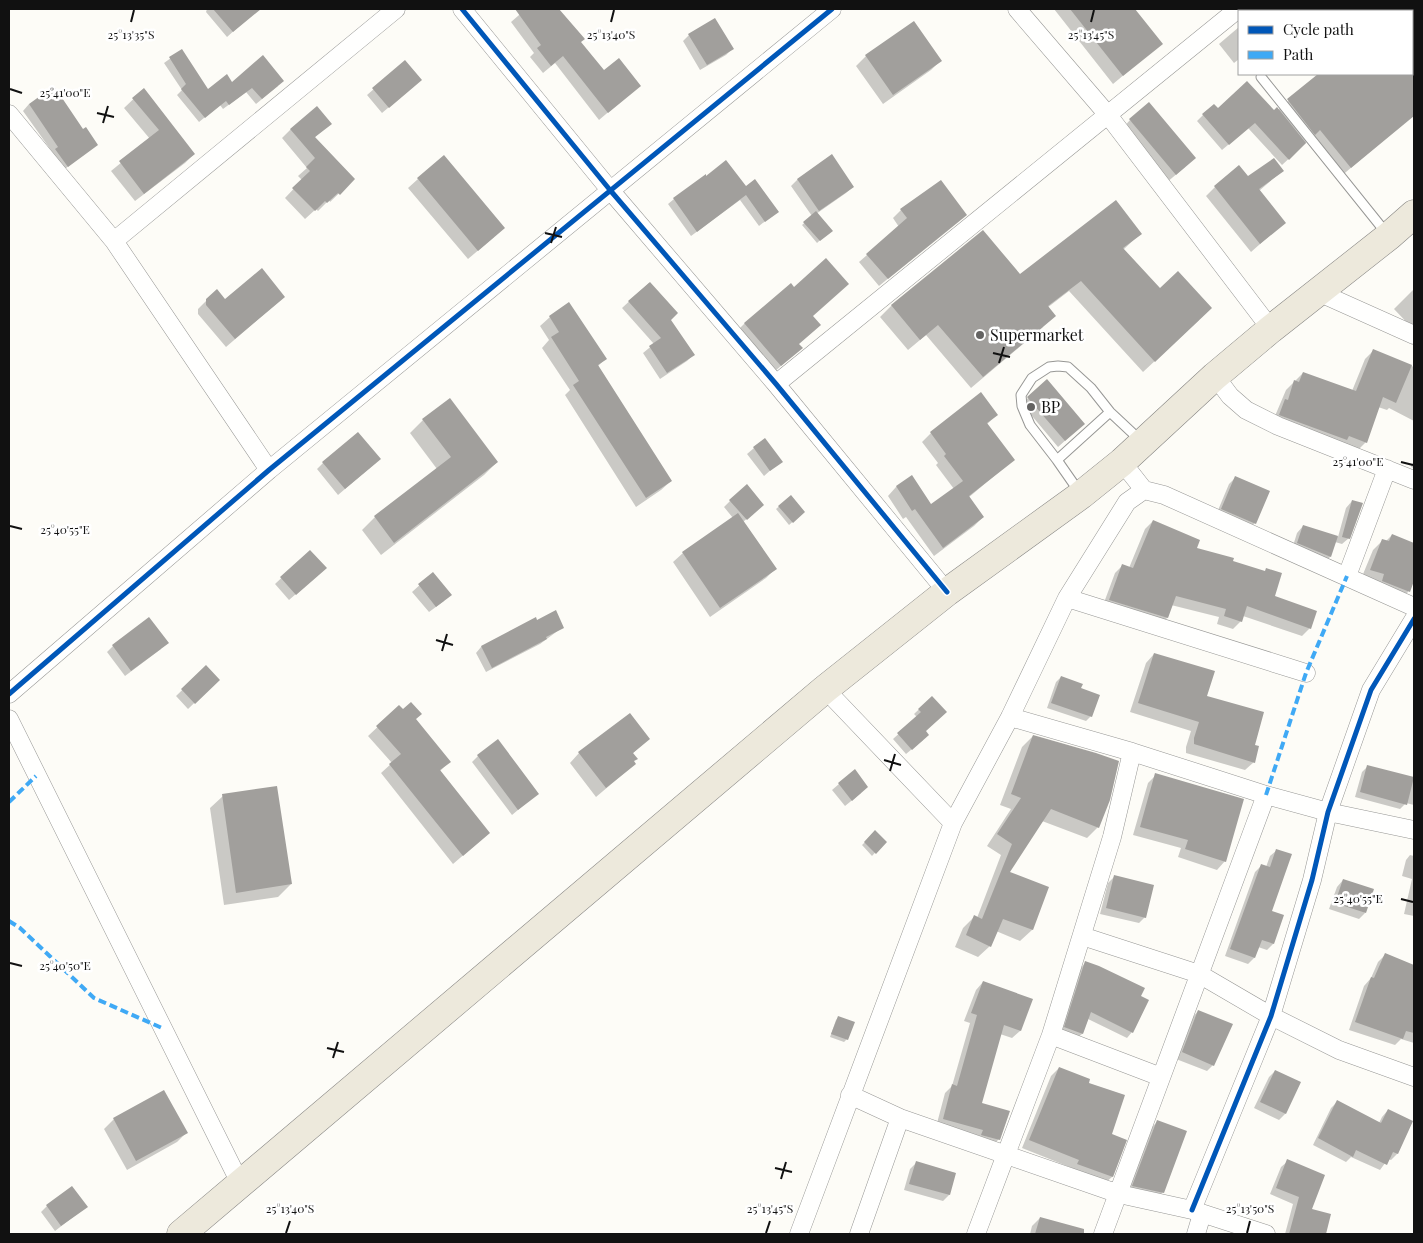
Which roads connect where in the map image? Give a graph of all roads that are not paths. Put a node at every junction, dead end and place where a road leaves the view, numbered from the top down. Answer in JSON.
{"nodes":[{"id":1,"x":396,"y":9,"type":"edge"},
{"id":2,"x":462,"y":9,"type":"edge"},
{"id":3,"x":832,"y":9,"type":"edge"},
{"id":4,"x":1017,"y":9,"type":"edge"},
{"id":5,"x":1238,"y":9,"type":"edge"},
{"id":6,"x":1261,"y":77,"type":"dead end"},
{"id":7,"x":9,"y":114,"type":"edge"},
{"id":8,"x":1108,"y":115,"type":"junction"},
{"id":9,"x":610,"y":190,"type":"junction"},
{"id":10,"x":1407,"y":222,"type":"edge"},
{"id":11,"x":114,"y":241,"type":"junction"},
{"id":12,"x":1318,"y":292,"type":"junction"},
{"id":13,"x":1271,"y":328,"type":"junction"},
{"id":14,"x":1414,"y":335,"type":"edge"},
{"id":15,"x":1215,"y":376,"type":"junction"},
{"id":16,"x":776,"y":384,"type":"junction"},
{"id":17,"x":1110,"y":412,"type":"junction"},
{"id":18,"x":1143,"y":443,"type":"junction"},
{"id":19,"x":1058,"y":460,"type":"junction"},
{"id":20,"x":1122,"y":462,"type":"junction"},
{"id":21,"x":1387,"y":469,"type":"junction"},
{"id":22,"x":269,"y":470,"type":"junction"},
{"id":23,"x":1414,"y":480,"type":"edge"},
{"id":24,"x":1144,"y":490,"type":"junction"},
{"id":25,"x":1081,"y":495,"type":"junction"},
{"id":26,"x":1346,"y":576,"type":"junction"},
{"id":27,"x":947,"y":592,"type":"junction"},
{"id":28,"x":1068,"y":598,"type":"junction"},
{"id":29,"x":1414,"y":607,"type":"edge"},
{"id":30,"x":1414,"y":619,"type":"edge"},
{"id":31,"x":1306,"y":673,"type":"dead end"},
{"id":32,"x":825,"y":689,"type":"junction"},
{"id":33,"x":9,"y":694,"type":"edge"},
{"id":34,"x":1010,"y":716,"type":"junction"},
{"id":35,"x":9,"y":719,"type":"edge"},
{"id":36,"x":1132,"y":752,"type":"junction"},
{"id":37,"x":1266,"y":795,"type":"junction"},
{"id":38,"x":1328,"y":812,"type":"junction"},
{"id":39,"x":953,"y":822,"type":"junction"},
{"id":40,"x":1414,"y":830,"type":"edge"},
{"id":41,"x":1082,"y":936,"type":"junction"},
{"id":42,"x":1199,"y":974,"type":"junction"},
{"id":43,"x":1271,"y":1016,"type":"junction"},
{"id":44,"x":1051,"y":1035,"type":"junction"},
{"id":45,"x":1161,"y":1077,"type":"junction"},
{"id":46,"x":1414,"y":1077,"type":"edge"},
{"id":47,"x":850,"y":1095,"type":"junction"},
{"id":48,"x":900,"y":1118,"type":"junction"},
{"id":49,"x":1005,"y":1154,"type":"junction"},
{"id":50,"x":241,"y":1185,"type":"junction"},
{"id":51,"x":1120,"y":1194,"type":"junction"},
{"id":52,"x":1197,"y":1212,"type":"junction"},
{"id":53,"x":182,"y":1234,"type":"edge"},
{"id":54,"x":799,"y":1234,"type":"edge"},
{"id":55,"x":859,"y":1234,"type":"edge"},
{"id":56,"x":976,"y":1234,"type":"edge"},
{"id":57,"x":1103,"y":1234,"type":"edge"},
{"id":58,"x":1196,"y":1234,"type":"edge"},
{"id":59,"x":1266,"y":1234,"type":"edge"}],
"edges":[{"from":1,"to":11,"type":"street"},
{"from":2,"to":9,"type":"street"},
{"from":3,"to":9,"type":"street"},
{"from":4,"to":8,"type":"street"},
{"from":5,"to":8,"type":"street"},
{"from":6,"to":10,"type":"lane"},
{"from":7,"to":11,"type":"street"},
{"from":8,"to":13,"type":"street"},
{"from":8,"to":16,"type":"street"},
{"from":9,"to":16,"type":"street"},
{"from":9,"to":22,"type":"street"},
{"from":10,"to":12,"type":"main road"},
{"from":11,"to":22,"type":"street"},
{"from":12,"to":13,"type":"main road"},
{"from":12,"to":14,"type":"street"},
{"from":13,"to":15,"type":"main road"},
{"from":15,"to":18,"type":"main road"},
{"from":15,"to":21,"type":"street"},
{"from":16,"to":27,"type":"street"},
{"from":17,"to":18,"type":"lane"},
{"from":17,"to":19,"type":"lane"},
{"from":17,"to":19,"type":"lane"},
{"from":18,"to":20,"type":"main road"},
{"from":19,"to":25,"type":"lane"},
{"from":20,"to":24,"type":"street"},
{"from":20,"to":25,"type":"main road"},
{"from":21,"to":23,"type":"street"},
{"from":21,"to":26,"type":"street"},
{"from":22,"to":33,"type":"street"},
{"from":24,"to":26,"type":"street"},
{"from":24,"to":28,"type":"street"},
{"from":25,"to":27,"type":"main road"},
{"from":26,"to":29,"type":"street"},
{"from":27,"to":32,"type":"main road"},
{"from":28,"to":31,"type":"street"},
{"from":28,"to":34,"type":"street"},
{"from":30,"to":38,"type":"street"},
{"from":32,"to":39,"type":"street"},
{"from":32,"to":50,"type":"main road"},
{"from":34,"to":36,"type":"street"},
{"from":34,"to":39,"type":"street"},
{"from":35,"to":50,"type":"street"},
{"from":36,"to":37,"type":"street"},
{"from":36,"to":41,"type":"street"},
{"from":37,"to":38,"type":"street"},
{"from":37,"to":42,"type":"street"},
{"from":38,"to":40,"type":"street"},
{"from":38,"to":43,"type":"street"},
{"from":39,"to":47,"type":"street"},
{"from":41,"to":42,"type":"street"},
{"from":41,"to":44,"type":"street"},
{"from":42,"to":43,"type":"street"},
{"from":42,"to":45,"type":"street"},
{"from":43,"to":46,"type":"street"},
{"from":43,"to":52,"type":"street"},
{"from":44,"to":45,"type":"street"},
{"from":44,"to":49,"type":"street"},
{"from":45,"to":51,"type":"street"},
{"from":47,"to":48,"type":"street"},
{"from":47,"to":54,"type":"street"},
{"from":48,"to":49,"type":"street"},
{"from":48,"to":55,"type":"street"},
{"from":49,"to":51,"type":"street"},
{"from":49,"to":56,"type":"street"},
{"from":50,"to":53,"type":"main road"},
{"from":51,"to":52,"type":"street"},
{"from":51,"to":57,"type":"street"},
{"from":52,"to":58,"type":"street"},
{"from":52,"to":59,"type":"street"}]}
